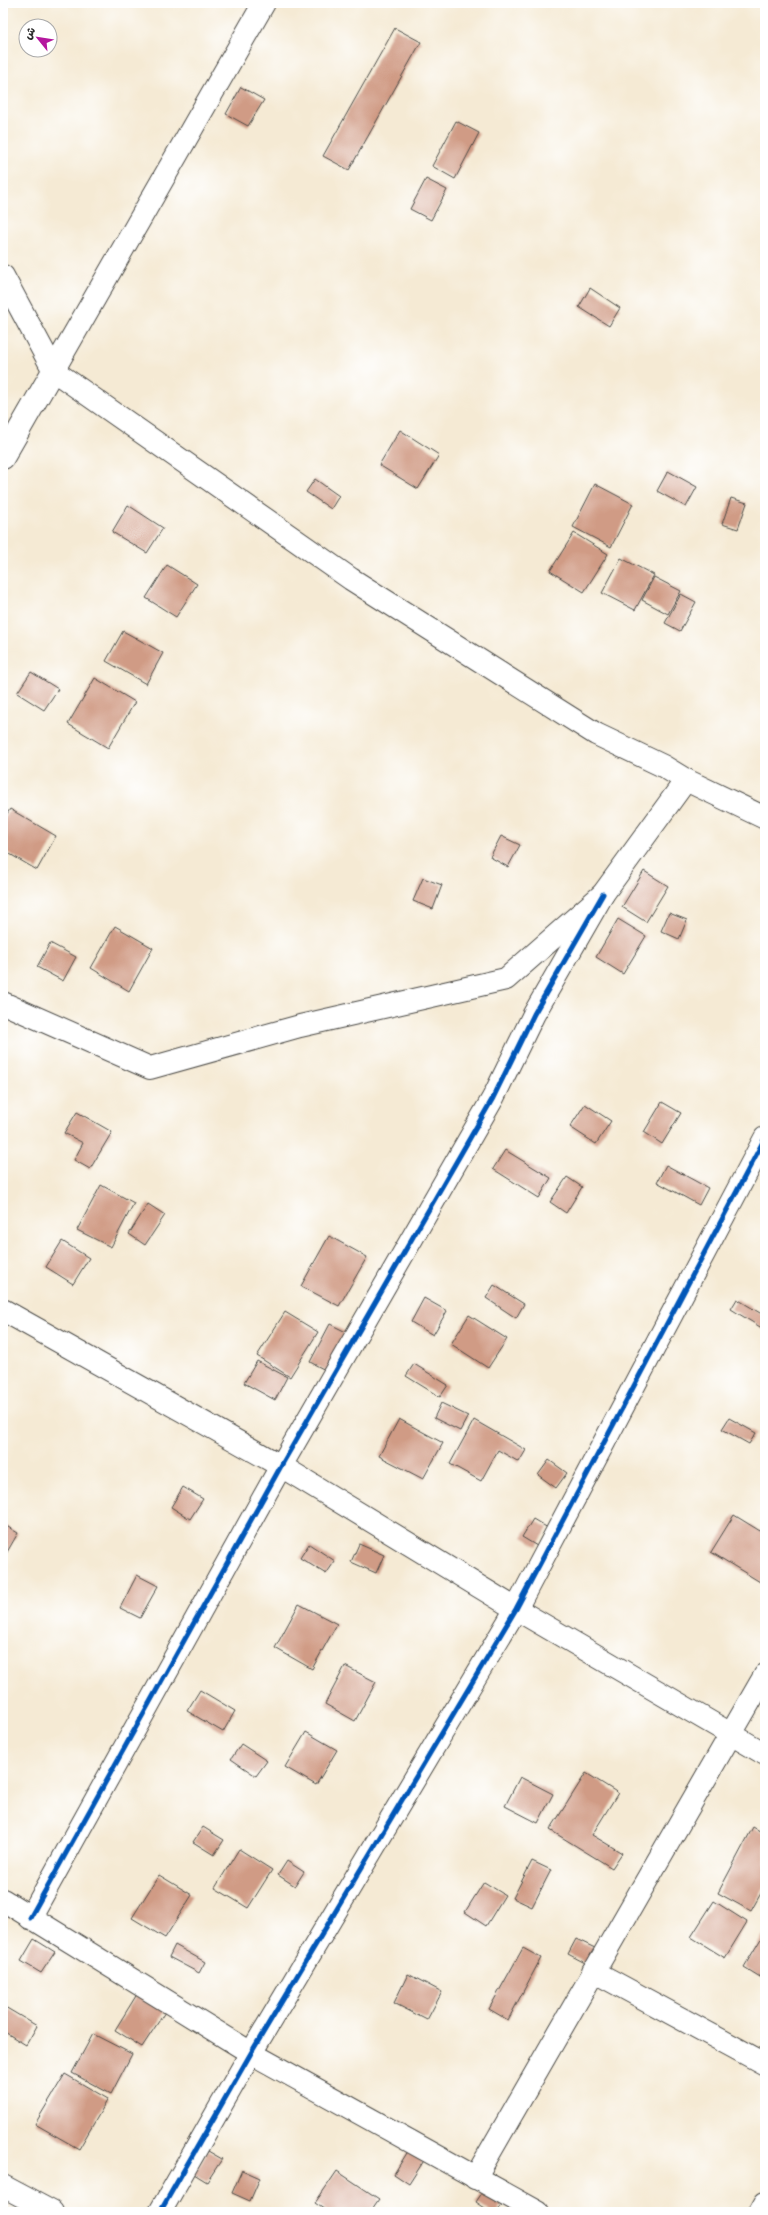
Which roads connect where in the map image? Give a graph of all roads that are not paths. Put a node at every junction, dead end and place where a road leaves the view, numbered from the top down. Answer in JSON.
{"nodes":[{"id":1,"x":264,"y":3,"type":"edge"},
{"id":2,"x":3,"y":276,"type":"edge"},
{"id":3,"x":54,"y":371,"type":"junction"},
{"id":4,"x":3,"y":458,"type":"edge"},
{"id":5,"x":686,"y":780,"type":"junction"},
{"id":6,"x":765,"y":818,"type":"edge"},
{"id":7,"x":603,"y":894,"type":"junction"},
{"id":8,"x":3,"y":1003,"type":"edge"},
{"id":9,"x":765,"y":1138,"type":"edge"},
{"id":10,"x":3,"y":1310,"type":"edge"},
{"id":11,"x":281,"y":1466,"type":"junction"},
{"id":12,"x":516,"y":1609,"type":"junction"},
{"id":13,"x":765,"y":1675,"type":"edge"},
{"id":14,"x":731,"y":1735,"type":"junction"},
{"id":15,"x":765,"y":1754,"type":"edge"},
{"id":16,"x":3,"y":1900,"type":"edge"},
{"id":17,"x":30,"y":1918,"type":"junction"},
{"id":18,"x":593,"y":1972,"type":"junction"},
{"id":19,"x":251,"y":2053,"type":"junction"},
{"id":20,"x":765,"y":2064,"type":"edge"},
{"id":21,"x":475,"y":2178,"type":"junction"},
{"id":22,"x":3,"y":2186,"type":"edge"},
{"id":23,"x":765,"y":2203,"type":"edge"},
{"id":24,"x":52,"y":2212,"type":"edge"},
{"id":25,"x":160,"y":2212,"type":"edge"},
{"id":26,"x":538,"y":2212,"type":"edge"},
{"id":27,"x":760,"y":2212,"type":"edge"}],
"edges":[{"from":1,"to":3,"type":"street"},
{"from":2,"to":3,"type":"street"},
{"from":3,"to":4,"type":"street"},
{"from":3,"to":5,"type":"street"},
{"from":5,"to":6,"type":"street"},
{"from":5,"to":7,"type":"street"},
{"from":7,"to":8,"type":"street"},
{"from":7,"to":11,"type":"street"},
{"from":9,"to":12,"type":"street"},
{"from":10,"to":11,"type":"street"},
{"from":11,"to":12,"type":"street"},
{"from":11,"to":17,"type":"street"},
{"from":12,"to":14,"type":"street"},
{"from":12,"to":19,"type":"street"},
{"from":13,"to":14,"type":"street"},
{"from":14,"to":15,"type":"street"},
{"from":14,"to":18,"type":"street"},
{"from":16,"to":17,"type":"street"},
{"from":17,"to":19,"type":"street"},
{"from":18,"to":20,"type":"street"},
{"from":18,"to":21,"type":"street"},
{"from":19,"to":21,"type":"street"},
{"from":19,"to":25,"type":"street"},
{"from":21,"to":26,"type":"street"},
{"from":22,"to":24,"type":"street"},
{"from":23,"to":27,"type":"street"}]}
